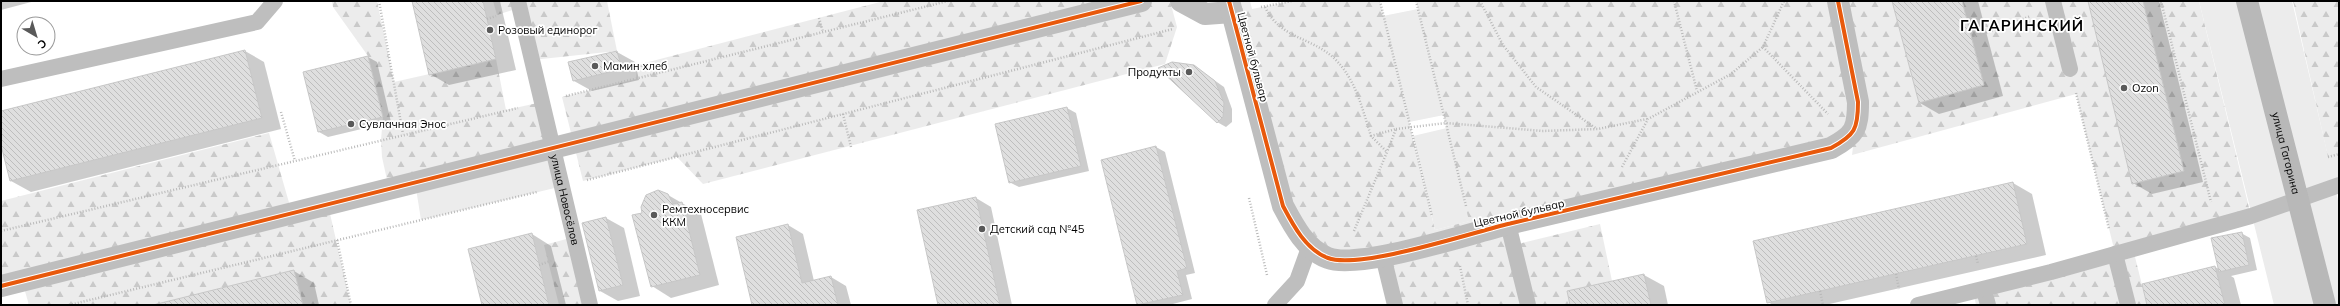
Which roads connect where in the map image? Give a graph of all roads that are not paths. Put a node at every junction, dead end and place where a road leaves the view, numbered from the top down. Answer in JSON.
{"nodes":[{"id":1,"x":275,"y":1,"type":"edge"},
{"id":2,"x":518,"y":1,"type":"edge"},
{"id":3,"x":1141,"y":1,"type":"edge"},
{"id":4,"x":1182,"y":1,"type":"edge"},
{"id":5,"x":1838,"y":1,"type":"edge"},
{"id":6,"x":2248,"y":1,"type":"edge"},
{"id":7,"x":2053,"y":4,"type":"edge"},
{"id":8,"x":1230,"y":6,"type":"edge"},
{"id":9,"x":2070,"y":69,"type":"road end"},
{"id":10,"x":1,"y":79,"type":"edge"},
{"id":11,"x":554,"y":149,"type":"junction"},
{"id":12,"x":2339,"y":185,"type":"edge"},
{"id":13,"x":2299,"y":198,"type":"junction"},
{"id":14,"x":1508,"y":224,"type":"junction"},
{"id":15,"x":1310,"y":245,"type":"junction"},
{"id":16,"x":2115,"y":254,"type":"junction"},
{"id":17,"x":1383,"y":256,"type":"junction"},
{"id":18,"x":1,"y":286,"type":"edge"},
{"id":19,"x":1986,"y":298,"type":"edge"},
{"id":20,"x":590,"y":305,"type":"edge"},
{"id":21,"x":1276,"y":305,"type":"edge"},
{"id":22,"x":1395,"y":305,"type":"edge"},
{"id":23,"x":1528,"y":305,"type":"edge"},
{"id":24,"x":1918,"y":305,"type":"edge"},
{"id":25,"x":2128,"y":305,"type":"edge"},
{"id":26,"x":2325,"y":305,"type":"edge"}],
"edges":[{"from":1,"to":10,"type":"lane"},
{"from":2,"to":11,"type":"lane","name":"улица Новосёлов"},
{"from":3,"to":11,"type":"street"},
{"from":4,"to":8,"type":"street"},
{"from":5,"to":14,"type":"street","name":"Цветной бульвар"},
{"from":6,"to":13,"type":"main road","name":"улица Гагарина"},
{"from":7,"to":9,"type":"lane"},
{"from":8,"to":15,"type":"street","name":"Цветной бульвар"},
{"from":11,"to":18,"type":"street"},
{"from":11,"to":20,"type":"lane","name":"улица Новосёлов"},
{"from":12,"to":13,"type":"lane"},
{"from":13,"to":16,"type":"lane"},
{"from":13,"to":26,"type":"main road","name":"улица Гагарина"},
{"from":14,"to":17,"type":"street","name":"Цветной бульвар"},
{"from":14,"to":23,"type":"lane"},
{"from":15,"to":17,"type":"street","name":"Цветной бульвар"},
{"from":15,"to":21,"type":"lane"},
{"from":16,"to":19,"type":"lane"},
{"from":16,"to":25,"type":"lane"},
{"from":17,"to":22,"type":"lane"},
{"from":19,"to":24,"type":"lane"}]}
